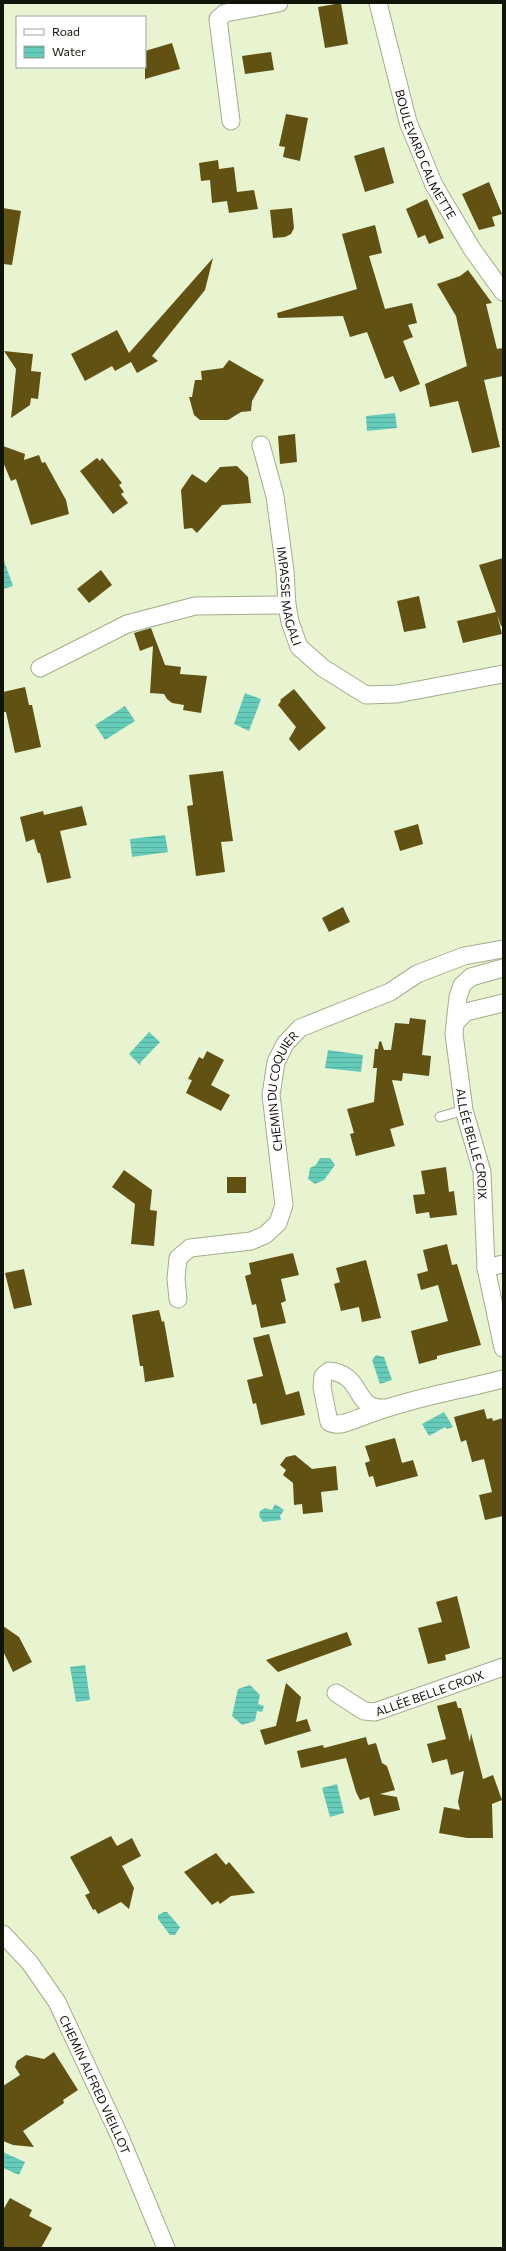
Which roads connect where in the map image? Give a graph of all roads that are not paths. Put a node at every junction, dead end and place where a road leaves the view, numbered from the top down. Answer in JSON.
{"nodes":[{"id":1,"x":279,"y":3,"type":"edge"},
{"id":2,"x":378,"y":3,"type":"edge"},
{"id":3,"x":231,"y":121,"type":"dead end"},
{"id":4,"x":503,"y":292,"type":"edge"},
{"id":5,"x":261,"y":445,"type":"dead end"},
{"id":6,"x":287,"y":605,"type":"junction"},
{"id":7,"x":40,"y":668,"type":"dead end"},
{"id":8,"x":503,"y":674,"type":"edge"},
{"id":9,"x":503,"y":949,"type":"edge"},
{"id":10,"x":503,"y":968,"type":"edge"},
{"id":11,"x":503,"y":1003,"type":"edge"},
{"id":12,"x":456,"y":1021,"type":"junction"},
{"id":13,"x":464,"y":1110,"type":"junction"},
{"id":14,"x":440,"y":1117,"type":"dead end"},
{"id":15,"x":503,"y":1264,"type":"edge"},
{"id":16,"x":486,"y":1268,"type":"junction"},
{"id":17,"x":178,"y":1299,"type":"dead end"},
{"id":18,"x":503,"y":1348,"type":"edge"},
{"id":19,"x":503,"y":1379,"type":"edge"},
{"id":20,"x":384,"y":1408,"type":"dead end"},
{"id":21,"x":503,"y":1668,"type":"edge"},
{"id":22,"x":336,"y":1693,"type":"dead end"},
{"id":23,"x":3,"y":1934,"type":"edge"},
{"id":24,"x":166,"y":2248,"type":"edge"}],
"edges":[{"from":1,"to":3,"type":"street"},
{"from":2,"to":4,"type":"street","name":"BOULEVARD CALMETTE"},
{"from":5,"to":6,"type":"street","name":"IMPASSE MAGALI"},
{"from":6,"to":7,"type":"street"},
{"from":6,"to":8,"type":"street","name":"IMPASSE MAGALI"},
{"from":9,"to":17,"type":"street","name":"CHEMIN DU COQUIER"},
{"from":10,"to":12,"type":"street","name":"ALLÉE BELLE CROIX"},
{"from":11,"to":12,"type":"street"},
{"from":12,"to":13,"type":"street","name":"ALLÉE BELLE CROIX"},
{"from":13,"to":14,"type":"lane"},
{"from":13,"to":16,"type":"street","name":"ALLÉE BELLE CROIX"},
{"from":15,"to":16,"type":"street"},
{"from":16,"to":18,"type":"street","name":"ALLÉE BELLE CROIX"},
{"from":19,"to":20,"type":"street"},
{"from":21,"to":22,"type":"street","name":"ALLÉE BELLE CROIX"},
{"from":23,"to":24,"type":"street","name":"CHEMIN ALFRED VIEILLOT"}]}
